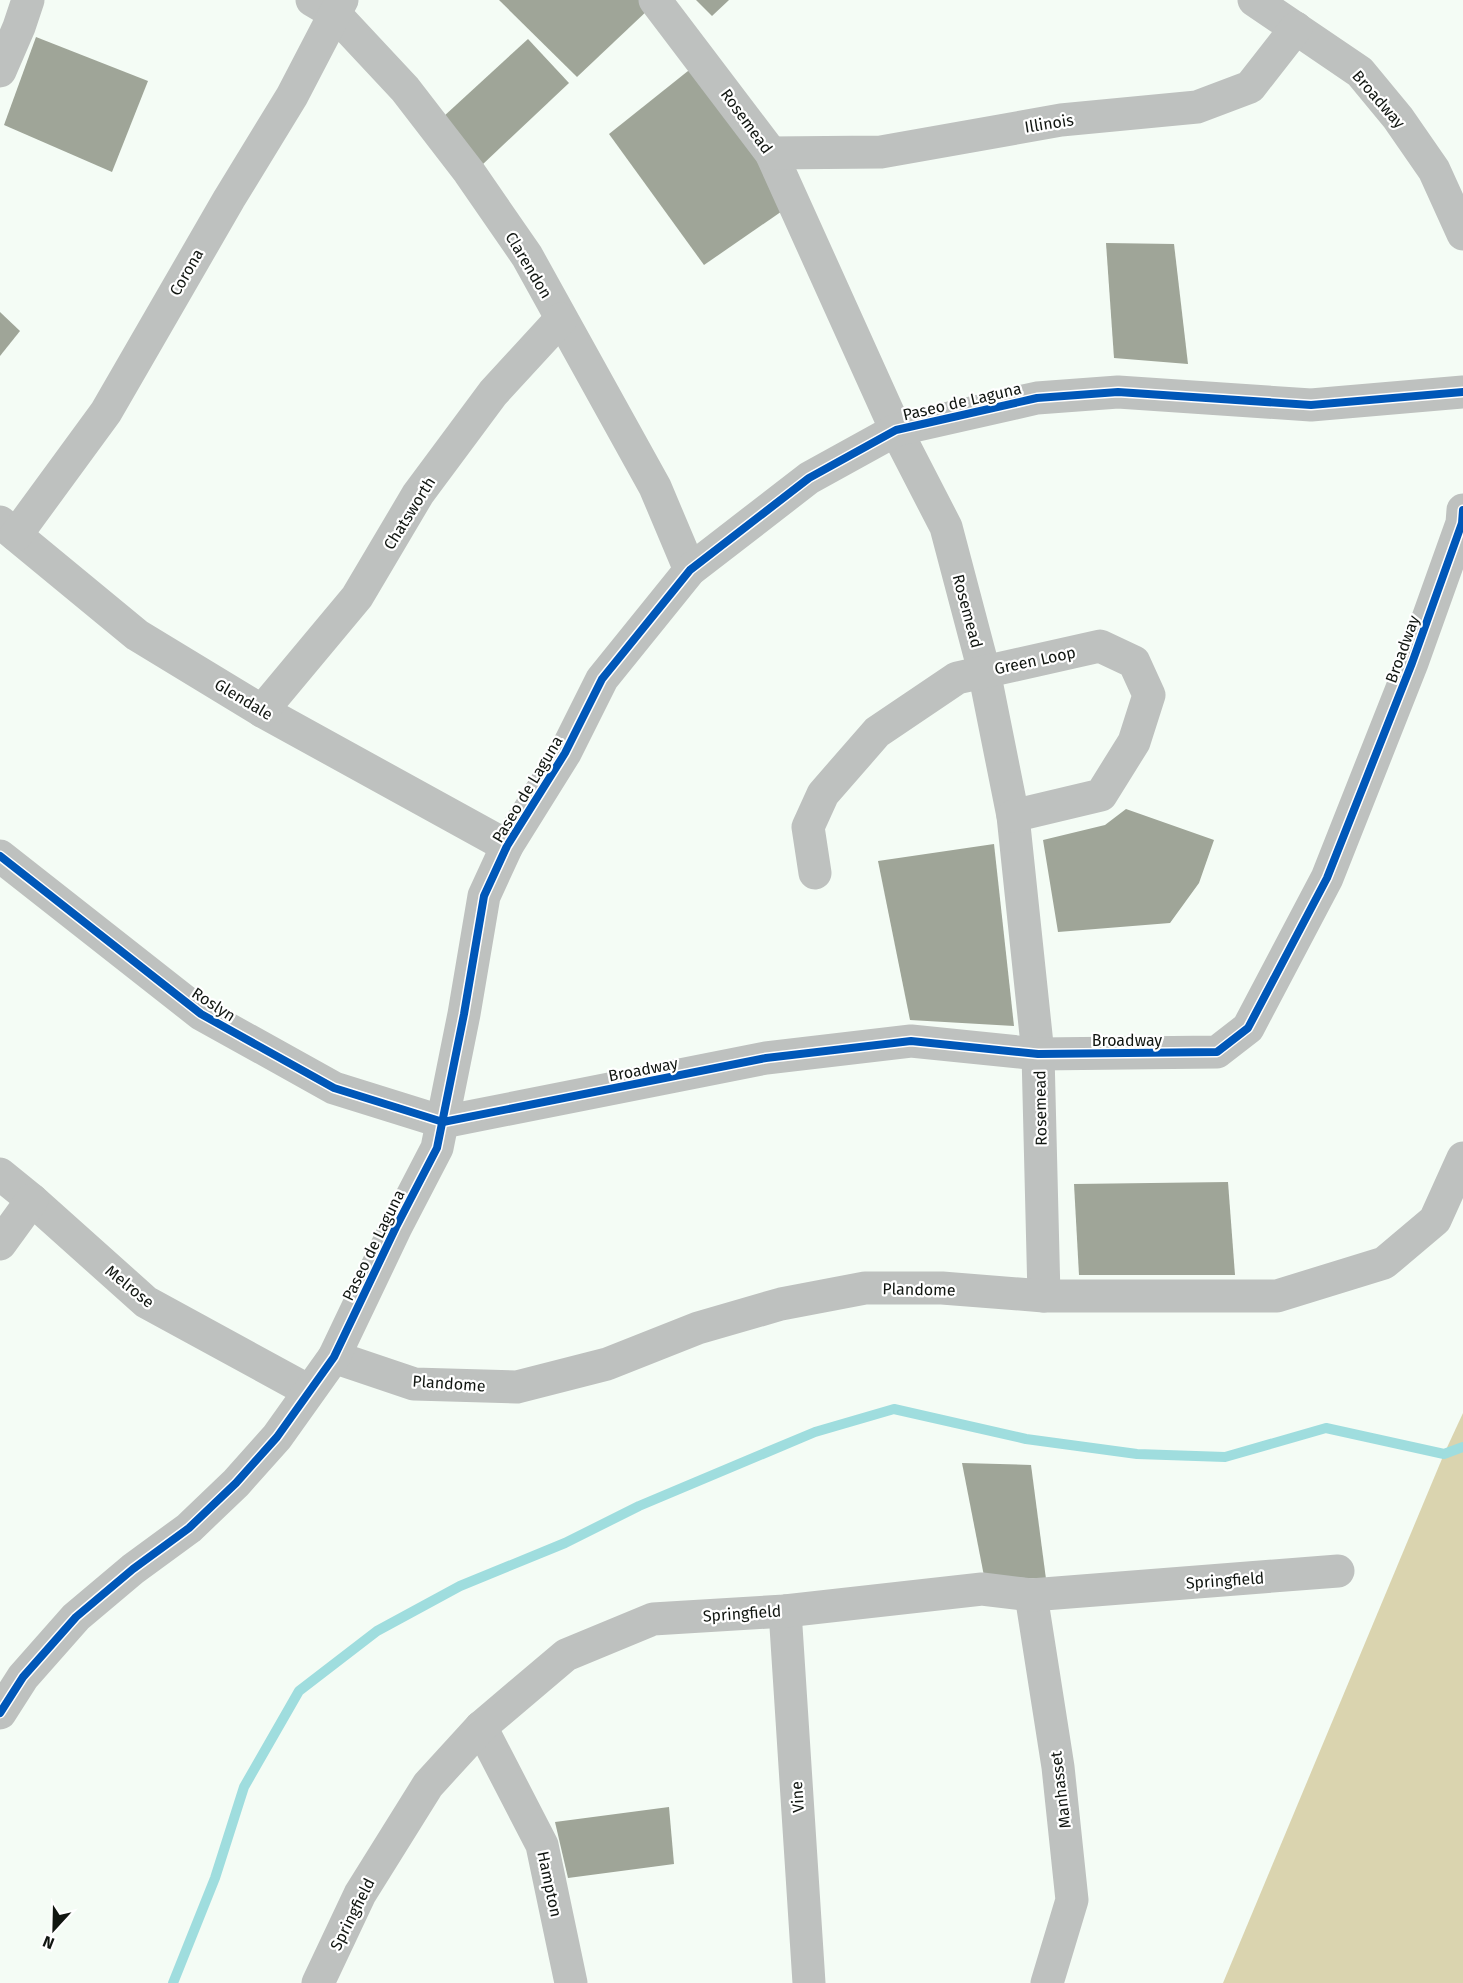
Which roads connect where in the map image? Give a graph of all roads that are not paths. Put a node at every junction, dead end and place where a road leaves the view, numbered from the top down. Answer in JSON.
{"nodes":[{"id":1,"x":28,"y":0,"type":"edge"},
{"id":2,"x":655,"y":0,"type":"edge"},
{"id":3,"x":1254,"y":0,"type":"edge"},
{"id":4,"x":329,"y":4,"type":"edge"},
{"id":5,"x":1296,"y":28,"type":"junction"},
{"id":6,"x":0,"y":71,"type":"edge"},
{"id":7,"x":771,"y":153,"type":"junction"},
{"id":8,"x":1463,"y":234,"type":"edge"},
{"id":9,"x":561,"y":319,"type":"junction"},
{"id":10,"x":1463,"y":392,"type":"edge"},
{"id":11,"x":896,"y":430,"type":"junction"},
{"id":12,"x":1463,"y":510,"type":"edge"},
{"id":13,"x":8,"y":529,"type":"edge"},
{"id":14,"x":690,"y":570,"type":"junction"},
{"id":15,"x":984,"y":671,"type":"junction"},
{"id":16,"x":262,"y":711,"type":"junction"},
{"id":17,"x":1014,"y":816,"type":"junction"},
{"id":18,"x":507,"y":846,"type":"junction"},
{"id":19,"x":0,"y":856,"type":"edge"},
{"id":20,"x":814,"y":873,"type":"dead end"},
{"id":21,"x":1038,"y":1054,"type":"junction"},
{"id":22,"x":443,"y":1122,"type":"junction"},
{"id":23,"x":1463,"y":1158,"type":"edge"},
{"id":24,"x":0,"y":1174,"type":"edge"},
{"id":25,"x":32,"y":1200,"type":"junction"},
{"id":26,"x":0,"y":1244,"type":"edge"},
{"id":27,"x":1044,"y":1296,"type":"junction"},
{"id":28,"x":334,"y":1357,"type":"junction"},
{"id":29,"x":309,"y":1391,"type":"junction"},
{"id":30,"x":1338,"y":1571,"type":"dead end"},
{"id":31,"x":1031,"y":1595,"type":"junction"},
{"id":32,"x":785,"y":1611,"type":"junction"},
{"id":33,"x":0,"y":1713,"type":"edge"},
{"id":34,"x":481,"y":1727,"type":"junction"},
{"id":35,"x":318,"y":1983,"type":"edge"},
{"id":36,"x":571,"y":1983,"type":"edge"},
{"id":37,"x":809,"y":1983,"type":"edge"},
{"id":38,"x":1047,"y":1983,"type":"edge"}],
"edges":[{"from":1,"to":6,"type":"street"},
{"from":2,"to":7,"type":"street","name":"Rosemead"},
{"from":3,"to":5,"type":"street","name":"Broadway"},
{"from":4,"to":9,"type":"street","name":"Clarendon"},
{"from":4,"to":13,"type":"street","name":"Corona"},
{"from":5,"to":7,"type":"street","name":"Illinois"},
{"from":5,"to":8,"type":"street","name":"Broadway"},
{"from":7,"to":11,"type":"street","name":"Rosemead"},
{"from":9,"to":14,"type":"street","name":"Clarendon"},
{"from":9,"to":16,"type":"street","name":"Chatsworth"},
{"from":10,"to":11,"type":"street","name":"Paseo de Laguna"},
{"from":11,"to":14,"type":"street","name":"Paseo de Laguna"},
{"from":11,"to":15,"type":"street","name":"Rosemead"},
{"from":12,"to":21,"type":"street","name":"Broadway"},
{"from":13,"to":16,"type":"street","name":"Glendale"},
{"from":14,"to":18,"type":"street","name":"Paseo de Laguna"},
{"from":15,"to":17,"type":"street","name":"Rosemead"},
{"from":15,"to":17,"type":"street","name":"Green Loop"},
{"from":15,"to":20,"type":"street","name":"Green Loop"},
{"from":16,"to":18,"type":"street","name":"Glendale"},
{"from":17,"to":21,"type":"street","name":"Rosemead"},
{"from":18,"to":22,"type":"street","name":"Paseo de Laguna"},
{"from":19,"to":22,"type":"street","name":"Roslyn"},
{"from":21,"to":22,"type":"street","name":"Broadway"},
{"from":21,"to":27,"type":"street","name":"Rosemead"},
{"from":22,"to":28,"type":"street","name":"Paseo de Laguna"},
{"from":23,"to":27,"type":"street","name":"Plandome"},
{"from":24,"to":25,"type":"street","name":"Melrose"},
{"from":25,"to":26,"type":"street"},
{"from":25,"to":29,"type":"street","name":"Melrose"},
{"from":27,"to":28,"type":"street","name":"Plandome"},
{"from":28,"to":29,"type":"street","name":"Paseo de Laguna"},
{"from":29,"to":33,"type":"street","name":"Paseo de Laguna"},
{"from":30,"to":31,"type":"street","name":"Springfield"},
{"from":31,"to":32,"type":"street","name":"Springfield"},
{"from":31,"to":38,"type":"street","name":"Manhasset"},
{"from":32,"to":34,"type":"street","name":"Springfield"},
{"from":32,"to":37,"type":"street","name":"Vine"},
{"from":34,"to":35,"type":"street","name":"Springfield"},
{"from":34,"to":36,"type":"street","name":"Hampton"}]}
